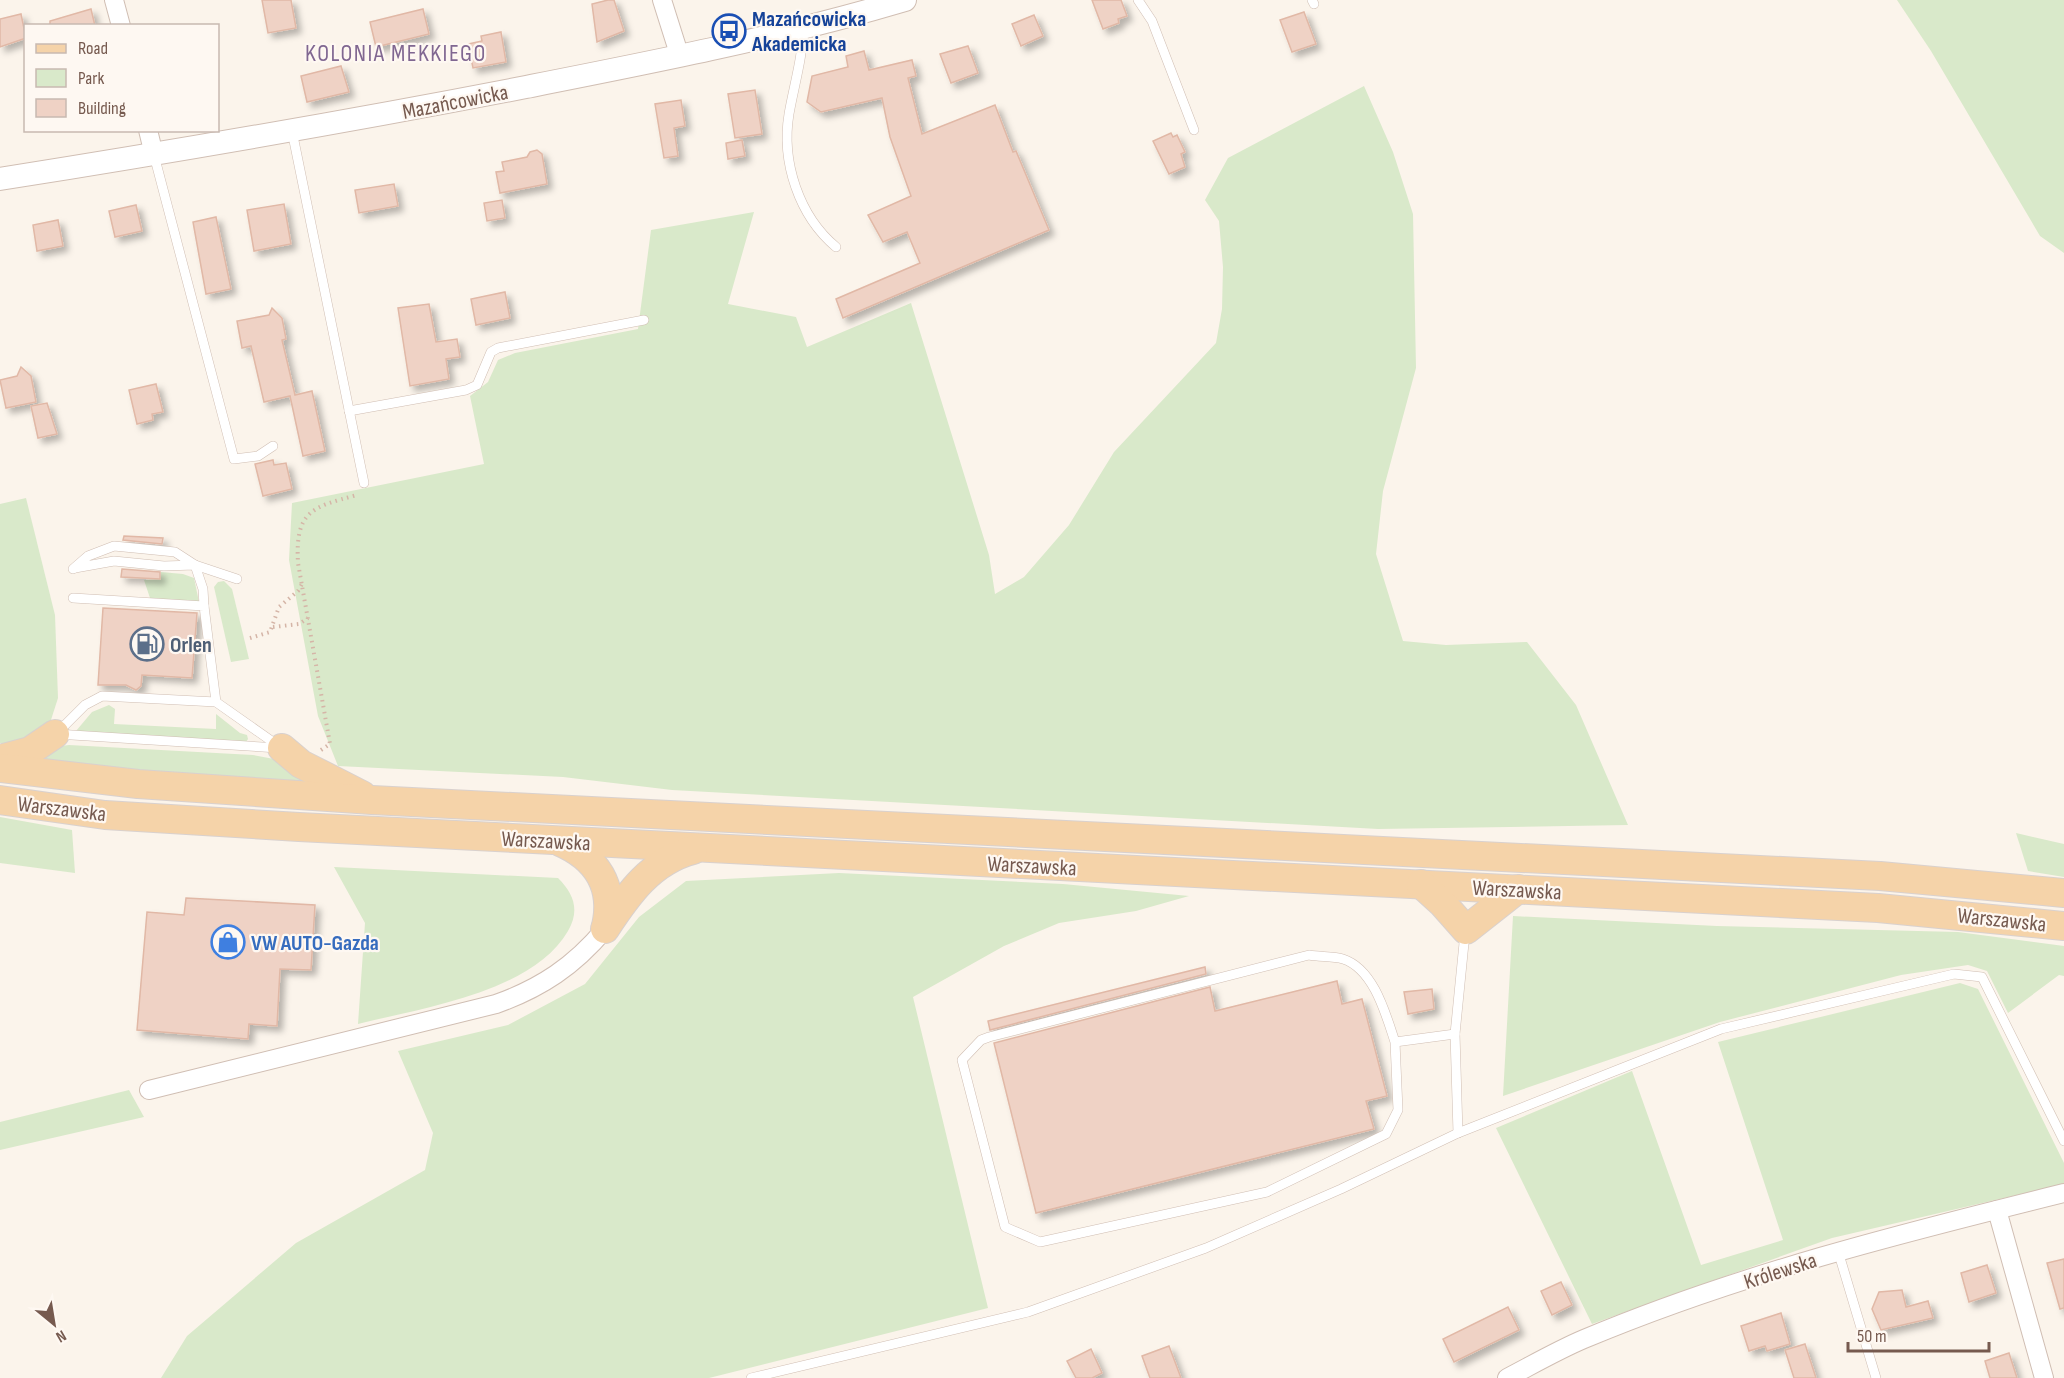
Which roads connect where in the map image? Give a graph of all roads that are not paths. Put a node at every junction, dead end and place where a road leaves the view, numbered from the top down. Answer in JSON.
{"nodes":[{"id":1,"x":114,"y":0,"type":"edge"},
{"id":2,"x":662,"y":0,"type":"edge"},
{"id":3,"x":905,"y":0,"type":"edge"},
{"id":4,"x":1138,"y":0,"type":"edge"},
{"id":5,"x":120,"y":24,"type":"edge"},
{"id":6,"x":803,"y":27,"type":"junction"},
{"id":7,"x":680,"y":57,"type":"junction"},
{"id":8,"x":1194,"y":130,"type":"dead end"},
{"id":9,"x":292,"y":131,"type":"junction"},
{"id":10,"x":148,"y":132,"type":"edge"},
{"id":11,"x":154,"y":154,"type":"junction"},
{"id":12,"x":0,"y":179,"type":"edge"},
{"id":13,"x":836,"y":247,"type":"dead end"},
{"id":14,"x":644,"y":320,"type":"dead end"},
{"id":15,"x":349,"y":411,"type":"junction"},
{"id":16,"x":273,"y":446,"type":"dead end"},
{"id":17,"x":364,"y":483,"type":"road end"},
{"id":18,"x":195,"y":565,"type":"junction"},
{"id":19,"x":237,"y":579,"type":"dead end"},
{"id":20,"x":73,"y":598,"type":"dead end"},
{"id":21,"x":204,"y":606,"type":"junction"},
{"id":22,"x":216,"y":702,"type":"junction"},
{"id":23,"x":55,"y":734,"type":"junction"},
{"id":24,"x":291,"y":756,"type":"junction"},
{"id":25,"x":0,"y":759,"type":"edge"},
{"id":26,"x":0,"y":768,"type":"edge"},
{"id":27,"x":0,"y":800,"type":"edge"},
{"id":28,"x":372,"y":800,"type":"junction"},
{"id":29,"x":543,"y":840,"type":"junction"},
{"id":30,"x":701,"y":848,"type":"junction"},
{"id":31,"x":1421,"y":884,"type":"junction"},
{"id":32,"x":1518,"y":889,"type":"junction"},
{"id":33,"x":2064,"y":893,"type":"edge"},
{"id":34,"x":2064,"y":926,"type":"edge"},
{"id":35,"x":605,"y":929,"type":"junction"},
{"id":36,"x":1466,"y":930,"type":"junction"},
{"id":37,"x":1455,"y":1034,"type":"junction"},
{"id":38,"x":1395,"y":1042,"type":"junction"},
{"id":39,"x":149,"y":1090,"type":"dead end"},
{"id":40,"x":1458,"y":1132,"type":"junction"},
{"id":41,"x":2064,"y":1141,"type":"edge"},
{"id":42,"x":2064,"y":1193,"type":"edge"},
{"id":43,"x":1997,"y":1210,"type":"junction"},
{"id":44,"x":1838,"y":1251,"type":"junction"},
{"id":45,"x":751,"y":1378,"type":"edge"},
{"id":46,"x":1507,"y":1378,"type":"edge"},
{"id":47,"x":1876,"y":1378,"type":"edge"},
{"id":48,"x":2044,"y":1378,"type":"edge"}],
"edges":[{"from":1,"to":5,"type":"street"},
{"from":2,"to":7,"type":"street"},
{"from":3,"to":6,"type":"street","name":"Mazańcowicka"},
{"from":4,"to":8,"type":"lane"},
{"from":6,"to":7,"type":"street","name":"Mazańcowicka"},
{"from":6,"to":13,"type":"lane"},
{"from":7,"to":9,"type":"street","name":"Mazańcowicka"},
{"from":9,"to":11,"type":"street","name":"Mazańcowicka"},
{"from":9,"to":15,"type":"lane"},
{"from":10,"to":11,"type":"street"},
{"from":11,"to":12,"type":"street","name":"Mazańcowicka"},
{"from":11,"to":16,"type":"lane"},
{"from":14,"to":15,"type":"lane"},
{"from":15,"to":17,"type":"lane"},
{"from":18,"to":18,"type":"lane"},
{"from":18,"to":19,"type":"lane"},
{"from":18,"to":21,"type":"lane"},
{"from":20,"to":21,"type":"lane"},
{"from":21,"to":22,"type":"lane"},
{"from":22,"to":23,"type":"lane"},
{"from":22,"to":24,"type":"lane"},
{"from":23,"to":24,"type":"lane"},
{"from":23,"to":25,"type":"main road"},
{"from":24,"to":28,"type":"main road"},
{"from":26,"to":28,"type":"main road","name":"Warszawska"},
{"from":27,"to":29,"type":"main road","name":"Warszawska"},
{"from":28,"to":33,"type":"main road","name":"Warszawska"},
{"from":29,"to":30,"type":"main road","name":"Warszawska"},
{"from":29,"to":35,"type":"main road"},
{"from":30,"to":31,"type":"main road","name":"Warszawska"},
{"from":30,"to":35,"type":"main road"},
{"from":31,"to":32,"type":"main road","name":"Warszawska"},
{"from":31,"to":36,"type":"main road"},
{"from":32,"to":34,"type":"main road","name":"Warszawska"},
{"from":32,"to":36,"type":"main road"},
{"from":35,"to":39,"type":"street"},
{"from":36,"to":37,"type":"lane"},
{"from":37,"to":38,"type":"lane"},
{"from":37,"to":40,"type":"lane"},
{"from":38,"to":38,"type":"lane"},
{"from":40,"to":41,"type":"lane"},
{"from":40,"to":45,"type":"lane"},
{"from":42,"to":43,"type":"street","name":"Królewska"},
{"from":43,"to":44,"type":"street","name":"Królewska"},
{"from":43,"to":48,"type":"street"},
{"from":44,"to":46,"type":"street","name":"Królewska"},
{"from":44,"to":47,"type":"lane"}]}
